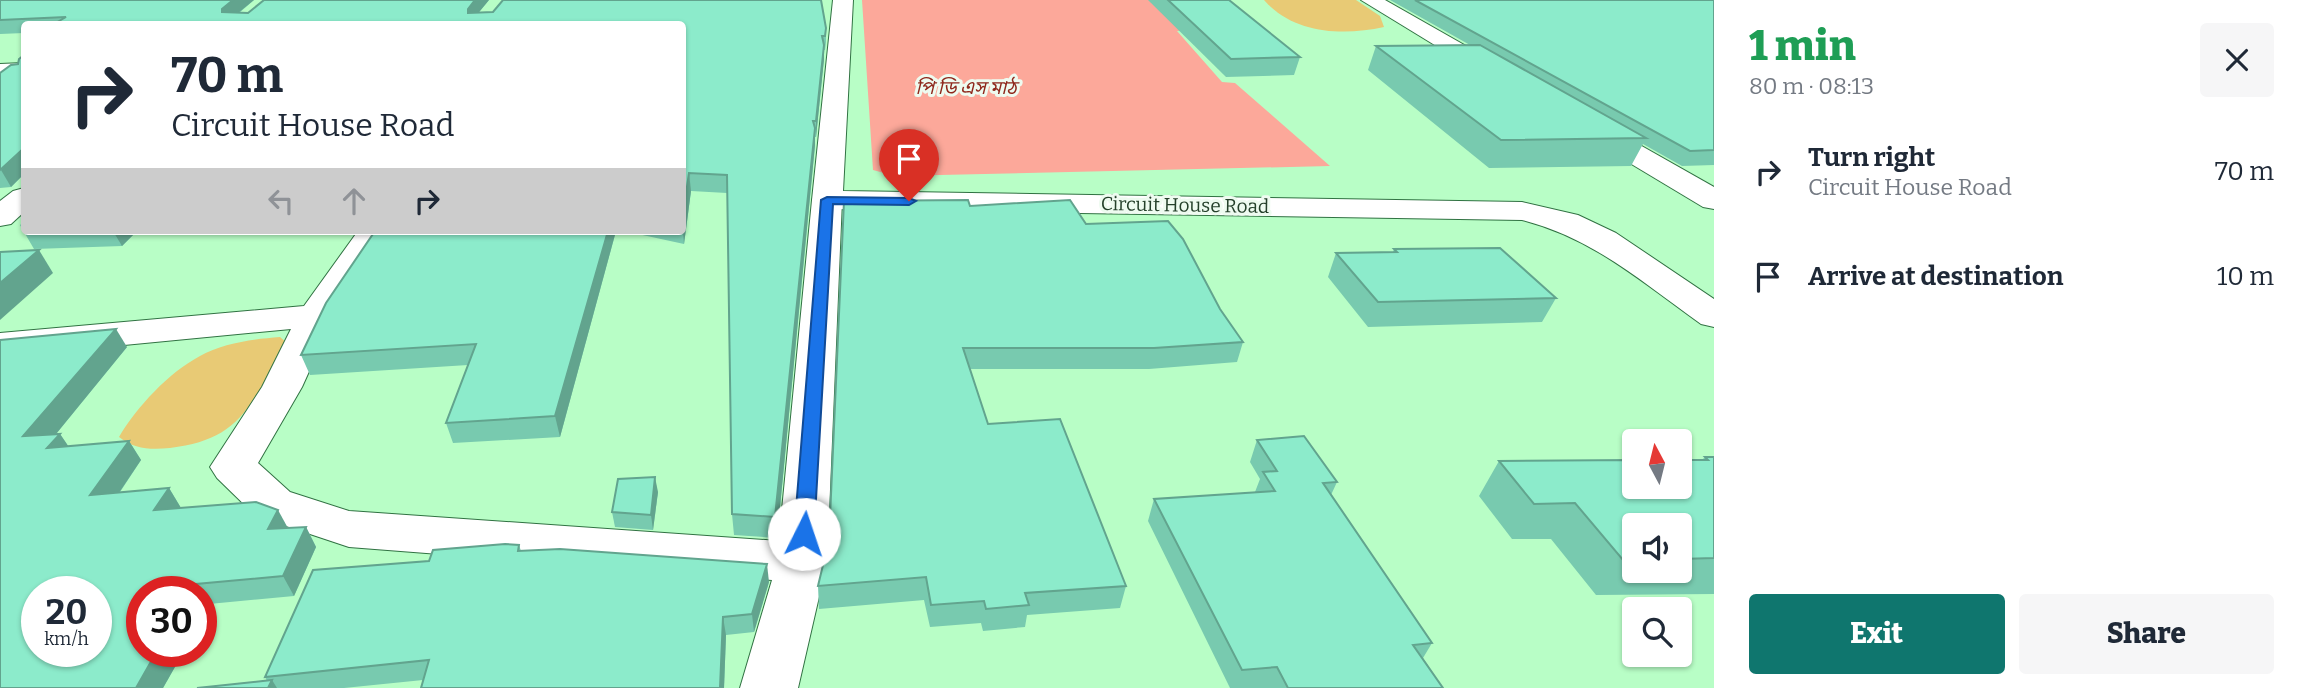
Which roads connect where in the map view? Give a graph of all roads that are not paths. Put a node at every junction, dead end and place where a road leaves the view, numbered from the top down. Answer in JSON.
{"nodes":[{"id":1,"x":843,"y":0,"type":"edge"},
{"id":2,"x":1371,"y":0,"type":"edge"},
{"id":3,"x":21,"y":70,"type":"edge"},
{"id":4,"x":0,"y":71,"type":"edge"},
{"id":5,"x":1513,"y":83,"type":"edge"},
{"id":6,"x":1572,"y":117,"type":"edge"},
{"id":7,"x":827,"y":200,"type":"junction"},
{"id":8,"x":1714,"y":200,"type":"edge"},
{"id":9,"x":371,"y":235,"type":"edge"},
{"id":10,"x":316,"y":316,"type":"junction"},
{"id":11,"x":1714,"y":316,"type":"edge"},
{"id":12,"x":0,"y":345,"type":"edge"},
{"id":13,"x":802,"y":562,"type":"junction"},
{"id":14,"x":769,"y":688,"type":"edge"}],
"edges":[{"from":1,"to":7,"type":"street"},
{"from":2,"to":5,"type":"street"},
{"from":3,"to":4,"type":"street"},
{"from":6,"to":8,"type":"street"},
{"from":7,"to":11,"type":"street","name":"Circuit House Road"},
{"from":7,"to":13,"type":"street"},
{"from":9,"to":10,"type":"street"},
{"from":10,"to":12,"type":"street"},
{"from":10,"to":13,"type":"street"},
{"from":13,"to":14,"type":"street"}]}
